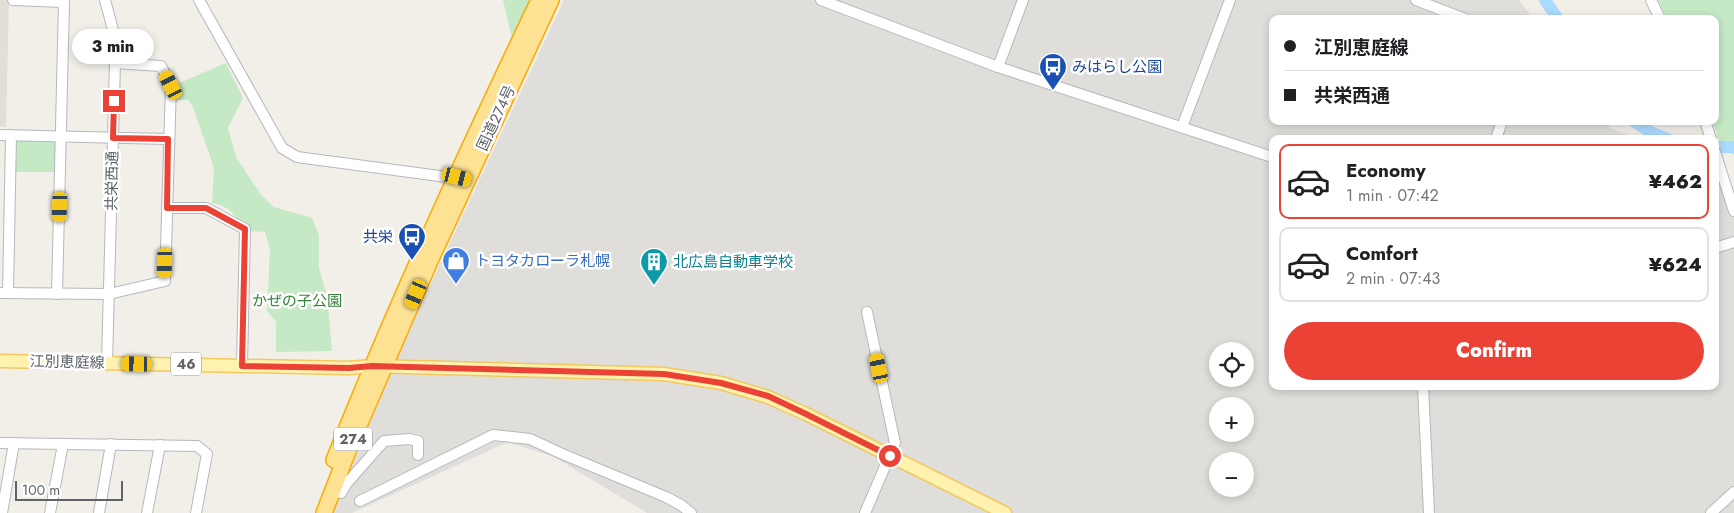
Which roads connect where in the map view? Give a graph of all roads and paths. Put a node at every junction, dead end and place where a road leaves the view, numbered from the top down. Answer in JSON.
{"nodes":[{"id":1,"x":13,"y":0,"type":"edge"},
{"id":2,"x":105,"y":0,"type":"edge"},
{"id":3,"x":198,"y":0,"type":"edge"},
{"id":4,"x":539,"y":0,"type":"edge"},
{"id":5,"x":551,"y":0,"type":"edge"},
{"id":6,"x":821,"y":0,"type":"edge"},
{"id":7,"x":1023,"y":0,"type":"edge"},
{"id":8,"x":1230,"y":0,"type":"edge"},
{"id":9,"x":1416,"y":0,"type":"edge"},
{"id":10,"x":1651,"y":0,"type":"edge"},
{"id":11,"x":1455,"y":15,"type":"edge"},
{"id":12,"x":1658,"y":15,"type":"edge"},
{"id":13,"x":115,"y":64,"type":"junction"},
{"id":14,"x":998,"y":66,"type":"junction"},
{"id":15,"x":1182,"y":127,"type":"junction"},
{"id":16,"x":0,"y":135,"type":"edge"},
{"id":17,"x":11,"y":135,"type":"junction"},
{"id":18,"x":62,"y":136,"type":"junction"},
{"id":19,"x":113,"y":138,"type":"junction"},
{"id":20,"x":168,"y":139,"type":"junction"},
{"id":21,"x":1269,"y":156,"type":"edge"},
{"id":22,"x":1719,"y":165,"type":"edge"},
{"id":23,"x":462,"y":179,"type":"junction"},
{"id":24,"x":167,"y":208,"type":"junction"},
{"id":25,"x":1734,"y":211,"type":"edge"},
{"id":26,"x":1734,"y":242,"type":"edge"},
{"id":27,"x":1719,"y":247,"type":"edge"},
{"id":28,"x":4,"y":293,"type":"edge"},
{"id":29,"x":57,"y":294,"type":"junction"},
{"id":30,"x":109,"y":294,"type":"junction"},
{"id":31,"x":867,"y":312,"type":"dead end"},
{"id":32,"x":0,"y":361,"type":"edge"},
{"id":33,"x":107,"y":363,"type":"junction"},
{"id":34,"x":242,"y":366,"type":"junction"},
{"id":35,"x":379,"y":366,"type":"junction"},
{"id":36,"x":1422,"y":390,"type":"edge"},
{"id":37,"x":0,"y":443,"type":"edge"},
{"id":38,"x":14,"y":443,"type":"junction"},
{"id":39,"x":63,"y":444,"type":"junction"},
{"id":40,"x":111,"y":444,"type":"junction"},
{"id":41,"x":160,"y":445,"type":"junction"},
{"id":42,"x":418,"y":455,"type":"dead end"},
{"id":43,"x":890,"y":456,"type":"junction"},
{"id":44,"x":332,"y":490,"type":"junction"},
{"id":45,"x":1734,"y":492,"type":"edge"},
{"id":46,"x":360,"y":501,"type":"dead end"},
{"id":47,"x":2,"y":513,"type":"edge"},
{"id":48,"x":50,"y":513,"type":"edge"},
{"id":49,"x":99,"y":513,"type":"edge"},
{"id":50,"x":147,"y":513,"type":"edge"},
{"id":51,"x":196,"y":513,"type":"edge"},
{"id":52,"x":314,"y":513,"type":"edge"},
{"id":53,"x":324,"y":513,"type":"edge"},
{"id":54,"x":691,"y":513,"type":"edge"},
{"id":55,"x":865,"y":513,"type":"edge"},
{"id":56,"x":1005,"y":513,"type":"edge"},
{"id":57,"x":1429,"y":513,"type":"edge"},
{"id":58,"x":1711,"y":513,"type":"edge"}],
"edges":[{"from":1,"to":18,"type":"street"},
{"from":2,"to":13,"type":"street","name":"共栄西通"},
{"from":3,"to":23,"type":"street"},
{"from":4,"to":23,"type":"highway","name":"国道274号","number":"274"},
{"from":5,"to":23,"type":"highway","name":"国道274号","number":"274"},
{"from":6,"to":14,"type":"street"},
{"from":7,"to":14,"type":"street"},
{"from":8,"to":15,"type":"street"},
{"from":9,"to":11,"type":"street"},
{"from":10,"to":12,"type":"street"},
{"from":13,"to":19,"type":"street","name":"共栄西通"},
{"from":13,"to":20,"type":"street"},
{"from":14,"to":15,"type":"street"},
{"from":15,"to":21,"type":"street"},
{"from":16,"to":17,"type":"street"},
{"from":17,"to":18,"type":"street"},
{"from":17,"to":28,"type":"street"},
{"from":18,"to":19,"type":"street"},
{"from":18,"to":29,"type":"street"},
{"from":19,"to":20,"type":"street"},
{"from":19,"to":30,"type":"street","name":"共栄西通"},
{"from":20,"to":24,"type":"street"},
{"from":22,"to":25,"type":"street"},
{"from":23,"to":35,"type":"highway","name":"国道274号","number":"274"},
{"from":24,"to":30,"type":"street"},
{"from":24,"to":34,"type":"street"},
{"from":26,"to":27,"type":"street"},
{"from":28,"to":29,"type":"street"},
{"from":29,"to":30,"type":"street"},
{"from":30,"to":33,"type":"street","name":"共栄西通"},
{"from":31,"to":43,"type":"street"},
{"from":32,"to":33,"type":"main road","name":"江別恵庭線","number":"46"},
{"from":33,"to":34,"type":"main road","name":"江別恵庭線","number":"46"},
{"from":34,"to":35,"type":"main road","name":"江別恵庭線","number":"46"},
{"from":35,"to":43,"type":"main road","name":"江別恵庭線","number":"46"},
{"from":35,"to":44,"type":"highway","name":"国道274号","number":"274"},
{"from":35,"to":52,"type":"highway","name":"国道274号","number":"274"},
{"from":36,"to":57,"type":"street"},
{"from":37,"to":38,"type":"street"},
{"from":38,"to":39,"type":"street"},
{"from":38,"to":47,"type":"street"},
{"from":39,"to":40,"type":"street"},
{"from":39,"to":48,"type":"street"},
{"from":40,"to":41,"type":"street"},
{"from":40,"to":49,"type":"street"},
{"from":41,"to":50,"type":"street"},
{"from":41,"to":51,"type":"street"},
{"from":42,"to":44,"type":"street"},
{"from":43,"to":55,"type":"street"},
{"from":43,"to":56,"type":"main road","name":"江別恵庭線","number":"46"},
{"from":44,"to":53,"type":"highway","name":"国道274号","number":"274"},
{"from":45,"to":58,"type":"street"},
{"from":46,"to":54,"type":"street"}]}
